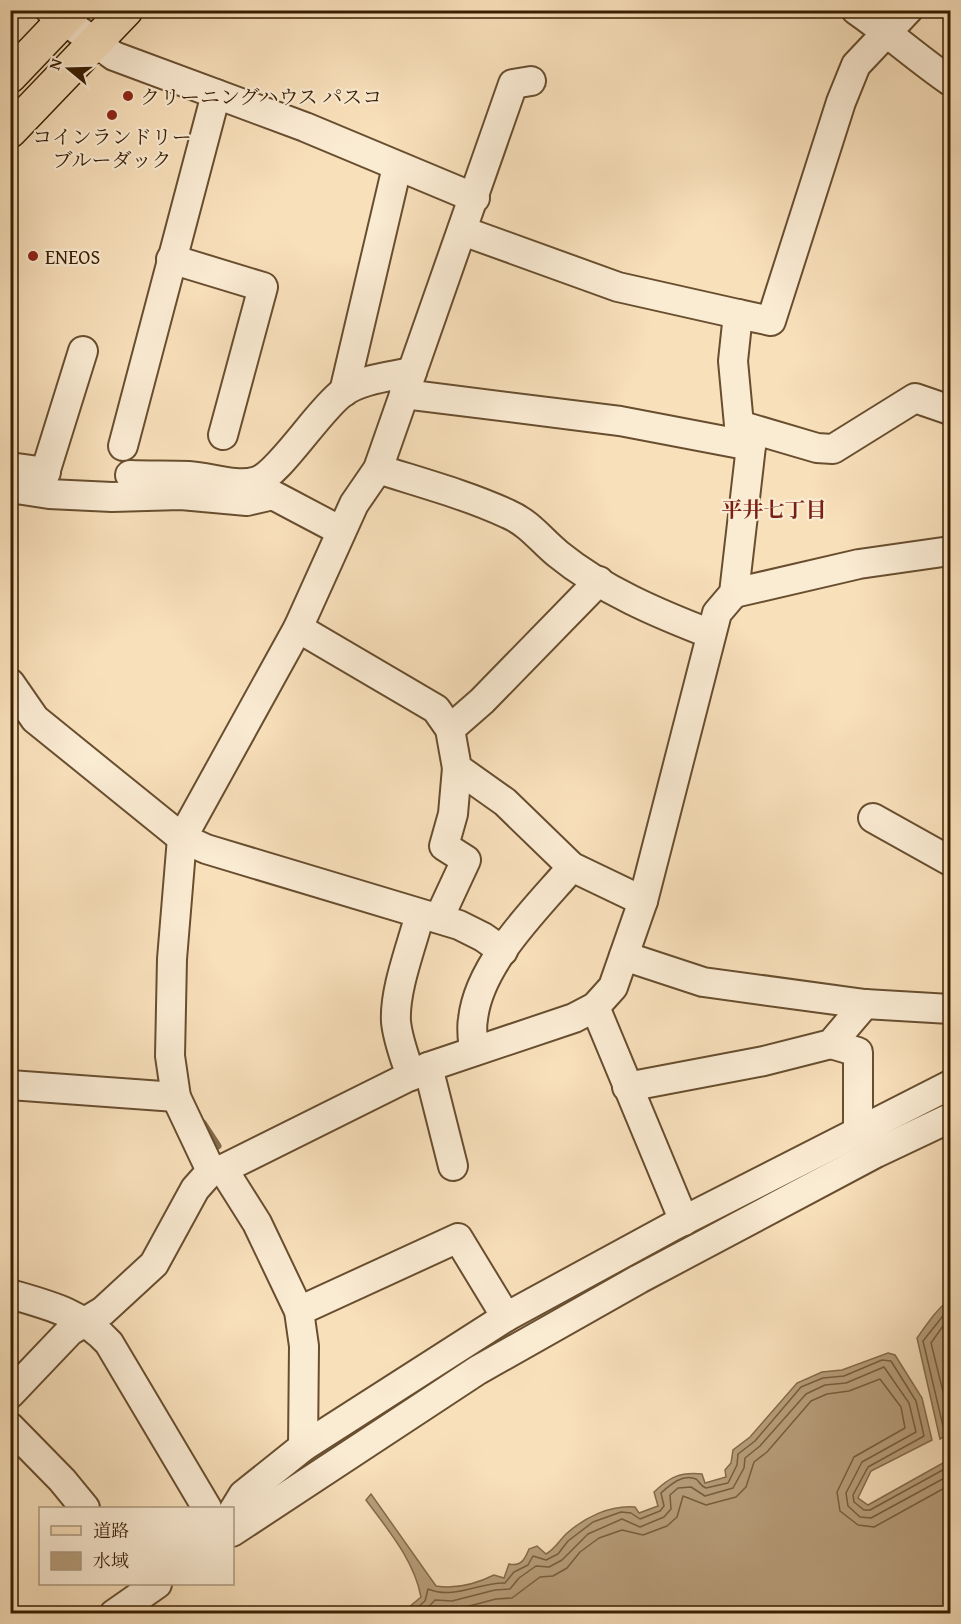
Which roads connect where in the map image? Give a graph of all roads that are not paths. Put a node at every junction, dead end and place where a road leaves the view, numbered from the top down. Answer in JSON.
{"nodes":[{"id":1,"x":126,"y":10,"type":"edge"},
{"id":2,"x":856,"y":10,"type":"edge"},
{"id":3,"x":908,"y":10,"type":"edge"},
{"id":4,"x":62,"y":14,"type":"edge"},
{"id":5,"x":888,"y":32,"type":"junction"},
{"id":6,"x":95,"y":43,"type":"junction"},
{"id":7,"x":10,"y":76,"type":"edge"},
{"id":8,"x":531,"y":81,"type":"dead end"},
{"id":9,"x":951,"y":81,"type":"edge"},
{"id":10,"x":216,"y":94,"type":"junction"},
{"id":11,"x":10,"y":131,"type":"edge"},
{"id":12,"x":397,"y":167,"type":"junction"},
{"id":13,"x":475,"y":198,"type":"junction"},
{"id":14,"x":463,"y":231,"type":"junction"},
{"id":15,"x":171,"y":259,"type":"junction"},
{"id":16,"x":738,"y":314,"type":"junction"},
{"id":17,"x":83,"y":351,"type":"dead end"},
{"id":18,"x":408,"y":383,"type":"junction"},
{"id":19,"x":344,"y":392,"type":"junction"},
{"id":20,"x":951,"y":410,"type":"edge"},
{"id":21,"x":223,"y":435,"type":"dead end"},
{"id":22,"x":745,"y":436,"type":"junction"},
{"id":23,"x":123,"y":446,"type":"dead end"},
{"id":24,"x":10,"y":467,"type":"edge"},
{"id":25,"x":378,"y":469,"type":"junction"},
{"id":26,"x":130,"y":475,"type":"dead end"},
{"id":27,"x":43,"y":482,"type":"junction"},
{"id":28,"x":173,"y":486,"type":"junction"},
{"id":29,"x":10,"y":488,"type":"edge"},
{"id":30,"x":341,"y":531,"type":"junction"},
{"id":31,"x":951,"y":551,"type":"edge"},
{"id":32,"x":599,"y":581,"type":"junction"},
{"id":33,"x":734,"y":593,"type":"junction"},
{"id":34,"x":298,"y":628,"type":"junction"},
{"id":35,"x":711,"y":634,"type":"junction"},
{"id":36,"x":10,"y":683,"type":"edge"},
{"id":37,"x":450,"y":729,"type":"junction"},
{"id":38,"x":458,"y":768,"type":"junction"},
{"id":39,"x":873,"y":818,"type":"dead end"},
{"id":40,"x":182,"y":838,"type":"junction"},
{"id":41,"x":951,"y":861,"type":"edge"},
{"id":42,"x":572,"y":867,"type":"junction"},
{"id":43,"x":643,"y":901,"type":"junction"},
{"id":44,"x":430,"y":916,"type":"junction"},
{"id":45,"x":503,"y":951,"type":"junction"},
{"id":46,"x":624,"y":956,"type":"junction"},
{"id":47,"x":865,"y":1004,"type":"junction"},
{"id":48,"x":595,"y":1007,"type":"junction"},
{"id":49,"x":951,"y":1008,"type":"edge"},
{"id":50,"x":831,"y":1044,"type":"junction"},
{"id":51,"x":474,"y":1051,"type":"junction"},
{"id":52,"x":420,"y":1071,"type":"junction"},
{"id":53,"x":951,"y":1084,"type":"edge"},
{"id":54,"x":10,"y":1085,"type":"edge"},
{"id":55,"x":627,"y":1087,"type":"junction"},
{"id":56,"x":176,"y":1097,"type":"junction"},
{"id":57,"x":951,"y":1118,"type":"edge"},
{"id":58,"x":858,"y":1131,"type":"junction"},
{"id":59,"x":453,"y":1166,"type":"dead end"},
{"id":60,"x":217,"y":1170,"type":"junction"},
{"id":61,"x":680,"y":1223,"type":"junction"},
{"id":62,"x":639,"y":1279,"type":"junction"},
{"id":63,"x":10,"y":1294,"type":"edge"},
{"id":64,"x":304,"y":1309,"type":"junction"},
{"id":65,"x":506,"y":1317,"type":"junction"},
{"id":66,"x":86,"y":1321,"type":"junction"},
{"id":67,"x":10,"y":1394,"type":"edge"},
{"id":68,"x":10,"y":1427,"type":"edge"},
{"id":69,"x":303,"y":1448,"type":"junction"},
{"id":70,"x":83,"y":1507,"type":"edge"},
{"id":71,"x":206,"y":1507,"type":"edge"},
{"id":72,"x":234,"y":1510,"type":"edge"},
{"id":73,"x":234,"y":1531,"type":"edge"},
{"id":74,"x":156,"y":1585,"type":"edge"},
{"id":75,"x":114,"y":1614,"type":"edge"}],
"edges":[{"from":1,"to":6,"type":"main road"},
{"from":2,"to":5,"type":"street"},
{"from":3,"to":5,"type":"street"},
{"from":4,"to":6,"type":"street"},
{"from":4,"to":7,"type":"main road"},
{"from":5,"to":9,"type":"street"},
{"from":5,"to":16,"type":"street"},
{"from":6,"to":10,"type":"street"},
{"from":6,"to":11,"type":"main road"},
{"from":8,"to":13,"type":"street"},
{"from":10,"to":12,"type":"street"},
{"from":10,"to":15,"type":"street"},
{"from":12,"to":13,"type":"street"},
{"from":12,"to":19,"type":"street"},
{"from":13,"to":14,"type":"street"},
{"from":14,"to":16,"type":"street"},
{"from":14,"to":18,"type":"street"},
{"from":15,"to":21,"type":"street"},
{"from":15,"to":23,"type":"street"},
{"from":16,"to":22,"type":"street"},
{"from":17,"to":27,"type":"street"},
{"from":18,"to":19,"type":"street"},
{"from":18,"to":22,"type":"street"},
{"from":18,"to":25,"type":"street"},
{"from":19,"to":28,"type":"street"},
{"from":20,"to":22,"type":"street"},
{"from":22,"to":33,"type":"street"},
{"from":24,"to":27,"type":"street"},
{"from":25,"to":30,"type":"street"},
{"from":25,"to":32,"type":"street"},
{"from":26,"to":28,"type":"street"},
{"from":27,"to":28,"type":"street"},
{"from":27,"to":29,"type":"street"},
{"from":28,"to":30,"type":"street"},
{"from":30,"to":34,"type":"street"},
{"from":31,"to":33,"type":"street"},
{"from":32,"to":35,"type":"street"},
{"from":32,"to":37,"type":"street"},
{"from":33,"to":35,"type":"street"},
{"from":34,"to":37,"type":"street"},
{"from":34,"to":40,"type":"street"},
{"from":35,"to":43,"type":"street"},
{"from":36,"to":40,"type":"street"},
{"from":37,"to":38,"type":"street"},
{"from":38,"to":42,"type":"street"},
{"from":38,"to":44,"type":"street"},
{"from":39,"to":41,"type":"street"},
{"from":40,"to":44,"type":"street"},
{"from":40,"to":56,"type":"street"},
{"from":42,"to":43,"type":"street"},
{"from":42,"to":45,"type":"street"},
{"from":43,"to":46,"type":"street"},
{"from":44,"to":45,"type":"street"},
{"from":44,"to":52,"type":"street"},
{"from":45,"to":51,"type":"street"},
{"from":46,"to":47,"type":"street"},
{"from":46,"to":48,"type":"street"},
{"from":47,"to":49,"type":"street"},
{"from":47,"to":50,"type":"street"},
{"from":48,"to":51,"type":"street"},
{"from":48,"to":55,"type":"street"},
{"from":50,"to":55,"type":"street"},
{"from":50,"to":58,"type":"street"},
{"from":51,"to":52,"type":"street"},
{"from":52,"to":59,"type":"street"},
{"from":52,"to":60,"type":"street"},
{"from":53,"to":58,"type":"street"},
{"from":54,"to":56,"type":"street"},
{"from":55,"to":61,"type":"street"},
{"from":56,"to":60,"type":"street"},
{"from":57,"to":62,"type":"street"},
{"from":58,"to":61,"type":"street"},
{"from":60,"to":64,"type":"street"},
{"from":60,"to":66,"type":"street"},
{"from":61,"to":62,"type":"street"},
{"from":61,"to":65,"type":"street"},
{"from":62,"to":73,"type":"street"},
{"from":63,"to":66,"type":"street"},
{"from":64,"to":65,"type":"street"},
{"from":64,"to":69,"type":"street"},
{"from":65,"to":69,"type":"street"},
{"from":66,"to":67,"type":"street"},
{"from":66,"to":71,"type":"street"},
{"from":68,"to":70,"type":"street"},
{"from":69,"to":72,"type":"street"},
{"from":74,"to":75,"type":"street"}]}
